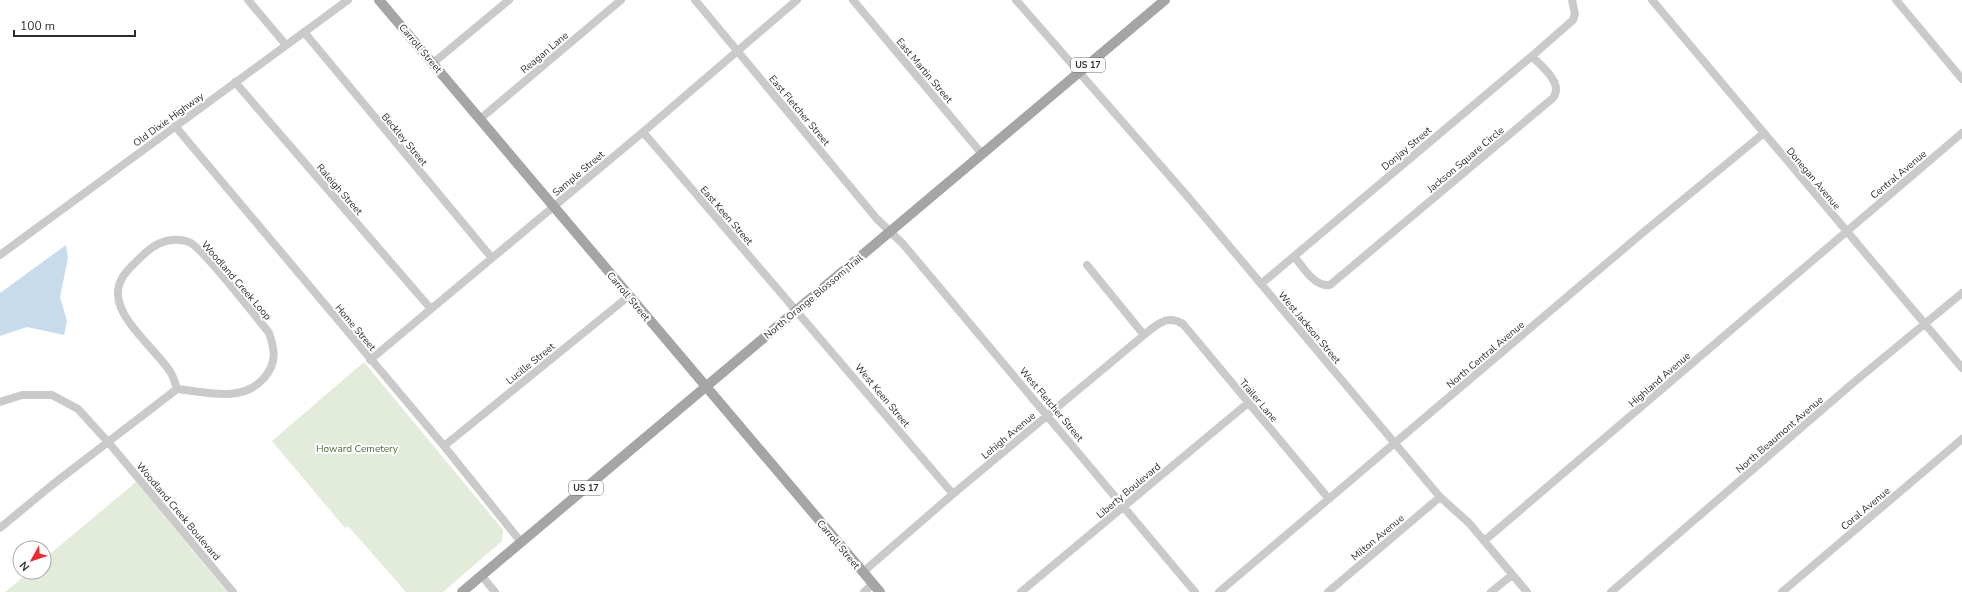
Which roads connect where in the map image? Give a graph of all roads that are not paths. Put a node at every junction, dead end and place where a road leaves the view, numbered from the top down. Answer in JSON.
{"nodes":[{"id":1,"x":248,"y":0,"type":"edge"},
{"id":2,"x":348,"y":0,"type":"edge"},
{"id":3,"x":379,"y":0,"type":"edge"},
{"id":4,"x":509,"y":0,"type":"edge"},
{"id":5,"x":621,"y":0,"type":"edge"},
{"id":6,"x":695,"y":0,"type":"edge"},
{"id":7,"x":797,"y":0,"type":"edge"},
{"id":8,"x":853,"y":0,"type":"edge"},
{"id":9,"x":1016,"y":0,"type":"edge"},
{"id":10,"x":1165,"y":0,"type":"edge"},
{"id":11,"x":1572,"y":0,"type":"edge"},
{"id":12,"x":1652,"y":0,"type":"edge"},
{"id":13,"x":1896,"y":0,"type":"edge"},
{"id":14,"x":304,"y":32,"type":"junction"},
{"id":15,"x":286,"y":45,"type":"junction"},
{"id":16,"x":737,"y":51,"type":"junction"},
{"id":17,"x":1532,"y":56,"type":"junction"},
{"id":18,"x":433,"y":63,"type":"junction"},
{"id":19,"x":1078,"y":73,"type":"junction"},
{"id":20,"x":1962,"y":79,"type":"edge"},
{"id":21,"x":235,"y":82,"type":"junction"},
{"id":22,"x":480,"y":119,"type":"junction"},
{"id":23,"x":175,"y":126,"type":"junction"},
{"id":24,"x":643,"y":132,"type":"junction"},
{"id":25,"x":1764,"y":133,"type":"junction"},
{"id":26,"x":1962,"y":133,"type":"edge"},
{"id":27,"x":982,"y":154,"type":"junction"},
{"id":28,"x":554,"y":207,"type":"junction"},
{"id":29,"x":890,"y":231,"type":"junction"},
{"id":30,"x":1846,"y":231,"type":"junction"},
{"id":31,"x":0,"y":255,"type":"edge"},
{"id":32,"x":1294,"y":256,"type":"junction"},
{"id":33,"x":492,"y":258,"type":"junction"},
{"id":34,"x":1087,"y":265,"type":"dead end"},
{"id":35,"x":1261,"y":284,"type":"junction"},
{"id":36,"x":1962,"y":293,"type":"edge"},
{"id":37,"x":629,"y":296,"type":"junction"},
{"id":38,"x":431,"y":309,"type":"junction"},
{"id":39,"x":797,"y":310,"type":"junction"},
{"id":40,"x":1170,"y":319,"type":"joint"},
{"id":41,"x":1925,"y":325,"type":"junction"},
{"id":42,"x":1144,"y":335,"type":"junction"},
{"id":43,"x":370,"y":360,"type":"junction"},
{"id":44,"x":1962,"y":368,"type":"edge"},
{"id":45,"x":706,"y":387,"type":"junction"},
{"id":46,"x":177,"y":389,"type":"junction"},
{"id":47,"x":0,"y":402,"type":"edge"},
{"id":48,"x":1248,"y":403,"type":"junction"},
{"id":49,"x":1048,"y":415,"type":"junction"},
{"id":50,"x":1962,"y":439,"type":"edge"},
{"id":51,"x":109,"y":443,"type":"junction"},
{"id":52,"x":1395,"y":444,"type":"junction"},
{"id":53,"x":444,"y":446,"type":"junction"},
{"id":54,"x":953,"y":494,"type":"junction"},
{"id":55,"x":1440,"y":497,"type":"junction"},
{"id":56,"x":1329,"y":499,"type":"junction"},
{"id":57,"x":1124,"y":506,"type":"junction"},
{"id":58,"x":0,"y":528,"type":"edge"},
{"id":59,"x":1484,"y":541,"type":"junction"},
{"id":60,"x":521,"y":542,"type":"junction"},
{"id":61,"x":863,"y":572,"type":"junction"},
{"id":62,"x":1512,"y":575,"type":"junction"},
{"id":63,"x":481,"y":576,"type":"junction"},
{"id":64,"x":876,"y":588,"type":"edge"},
{"id":65,"x":233,"y":592,"type":"edge"},
{"id":66,"x":462,"y":592,"type":"edge"},
{"id":67,"x":495,"y":592,"type":"edge"},
{"id":68,"x":864,"y":592,"type":"edge"},
{"id":69,"x":1021,"y":592,"type":"edge"},
{"id":70,"x":1196,"y":592,"type":"edge"},
{"id":71,"x":1219,"y":592,"type":"edge"},
{"id":72,"x":1328,"y":592,"type":"edge"},
{"id":73,"x":1492,"y":592,"type":"edge"},
{"id":74,"x":1527,"y":592,"type":"edge"},
{"id":75,"x":1611,"y":592,"type":"edge"},
{"id":76,"x":1782,"y":592,"type":"edge"}],
"edges":[{"from":1,"to":15,"type":"street"},
{"from":2,"to":14,"type":"street","name":"Old Dixie Highway"},
{"from":3,"to":18,"type":"main road","name":"Carroll Street"},
{"from":4,"to":18,"type":"street"},
{"from":5,"to":22,"type":"street","name":"Reagan Lane"},
{"from":6,"to":16,"type":"street","name":"East Fletcher Street"},
{"from":7,"to":16,"type":"street","name":"Sample Street"},
{"from":8,"to":27,"type":"street","name":"East Martin Street"},
{"from":9,"to":19,"type":"street","name":"West Jackson Street"},
{"from":10,"to":19,"type":"main road","name":"North Orange Blossom Trail","number":"US 17"},
{"from":11,"to":17,"type":"street"},
{"from":12,"to":25,"type":"street","name":"Donegan Avenue"},
{"from":13,"to":20,"type":"street"},
{"from":14,"to":15,"type":"street","name":"Old Dixie Highway"},
{"from":14,"to":33,"type":"street","name":"Beckley Street"},
{"from":15,"to":21,"type":"street","name":"Old Dixie Highway"},
{"from":16,"to":24,"type":"street","name":"Sample Street"},
{"from":16,"to":29,"type":"street","name":"East Fletcher Street"},
{"from":17,"to":32,"type":"street","name":"Donjay Street"},
{"from":17,"to":32,"type":"street","name":"Jackson Square Circle"},
{"from":18,"to":22,"type":"main road","name":"Carroll Street"},
{"from":19,"to":27,"type":"main road","name":"North Orange Blossom Trail","number":"US 17"},
{"from":19,"to":35,"type":"street","name":"West Jackson Street"},
{"from":21,"to":23,"type":"street","name":"Old Dixie Highway"},
{"from":21,"to":38,"type":"street","name":"Raleigh Street"},
{"from":22,"to":28,"type":"main road","name":"Carroll Street"},
{"from":23,"to":31,"type":"street","name":"Old Dixie Highway"},
{"from":23,"to":43,"type":"street","name":"Home Street"},
{"from":24,"to":28,"type":"street","name":"Sample Street"},
{"from":24,"to":39,"type":"street","name":"East Keen Street"},
{"from":25,"to":30,"type":"street","name":"Donegan Avenue"},
{"from":25,"to":52,"type":"street","name":"North Central Avenue"},
{"from":26,"to":30,"type":"street","name":"Central Avenue"},
{"from":27,"to":29,"type":"main road","name":"North Orange Blossom Trail","number":"US 17"},
{"from":28,"to":33,"type":"street","name":"Sample Street"},
{"from":28,"to":37,"type":"main road","name":"Carroll Street"},
{"from":29,"to":39,"type":"main road","name":"North Orange Blossom Trail","number":"US 17"},
{"from":29,"to":49,"type":"street","name":"West Fletcher Street"},
{"from":30,"to":41,"type":"street","name":"Donegan Avenue"},
{"from":30,"to":59,"type":"street","name":"Highland Avenue"},
{"from":32,"to":35,"type":"street","name":"Donjay Street"},
{"from":33,"to":38,"type":"street","name":"Sample Street"},
{"from":34,"to":42,"type":"street"},
{"from":35,"to":52,"type":"street","name":"West Jackson Street"},
{"from":36,"to":41,"type":"street","name":"North Beaumont Avenue"},
{"from":37,"to":45,"type":"main road","name":"Carroll Street"},
{"from":37,"to":53,"type":"street","name":"Lucille Street"},
{"from":38,"to":43,"type":"street","name":"Sample Street"},
{"from":39,"to":45,"type":"main road","name":"North Orange Blossom Trail","number":"US 17"},
{"from":39,"to":54,"type":"street","name":"West Keen Street"},
{"from":40,"to":42,"type":"street","name":"Lehigh Avenue"},
{"from":40,"to":48,"type":"street","name":"Trailer Lane"},
{"from":41,"to":44,"type":"street","name":"Donegan Avenue"},
{"from":41,"to":75,"type":"street","name":"North Beaumont Avenue"},
{"from":42,"to":49,"type":"street","name":"Lehigh Avenue"},
{"from":43,"to":53,"type":"street","name":"Home Street"},
{"from":45,"to":60,"type":"main road","name":"North Orange Blossom Trail","number":"US 17"},
{"from":45,"to":61,"type":"main road","name":"Carroll Street"},
{"from":46,"to":46,"type":"street","name":"Woodland Creek Loop"},
{"from":46,"to":51,"type":"street"},
{"from":47,"to":51,"type":"street","name":"Woodland Creek Boulevard"},
{"from":48,"to":56,"type":"street","name":"Trailer Lane"},
{"from":48,"to":57,"type":"street","name":"Liberty Boulevard"},
{"from":49,"to":54,"type":"street","name":"Lehigh Avenue"},
{"from":49,"to":57,"type":"street","name":"West Fletcher Street"},
{"from":50,"to":76,"type":"street","name":"Coral Avenue"},
{"from":51,"to":58,"type":"street"},
{"from":51,"to":65,"type":"street","name":"Woodland Creek Boulevard"},
{"from":52,"to":55,"type":"street","name":"West Jackson Street"},
{"from":52,"to":56,"type":"street","name":"North Central Avenue"},
{"from":53,"to":60,"type":"street","name":"Home Street"},
{"from":54,"to":61,"type":"street","name":"Lehigh Avenue"},
{"from":55,"to":59,"type":"street","name":"West Jackson Street"},
{"from":55,"to":72,"type":"street","name":"Milton Avenue"},
{"from":56,"to":71,"type":"street","name":"North Central Avenue"},
{"from":57,"to":69,"type":"street","name":"Liberty Boulevard"},
{"from":57,"to":70,"type":"street","name":"West Fletcher Street"},
{"from":59,"to":62,"type":"street","name":"West Jackson Street"},
{"from":60,"to":63,"type":"main road","name":"North Orange Blossom Trail","number":"US 17"},
{"from":61,"to":64,"type":"main road","name":"Carroll Street"},
{"from":62,"to":73,"type":"street"},
{"from":62,"to":74,"type":"street","name":"West Jackson Street"},
{"from":63,"to":66,"type":"main road","name":"North Orange Blossom Trail","number":"US 17"},
{"from":63,"to":67,"type":"street"},
{"from":64,"to":68,"type":"street"}]}
